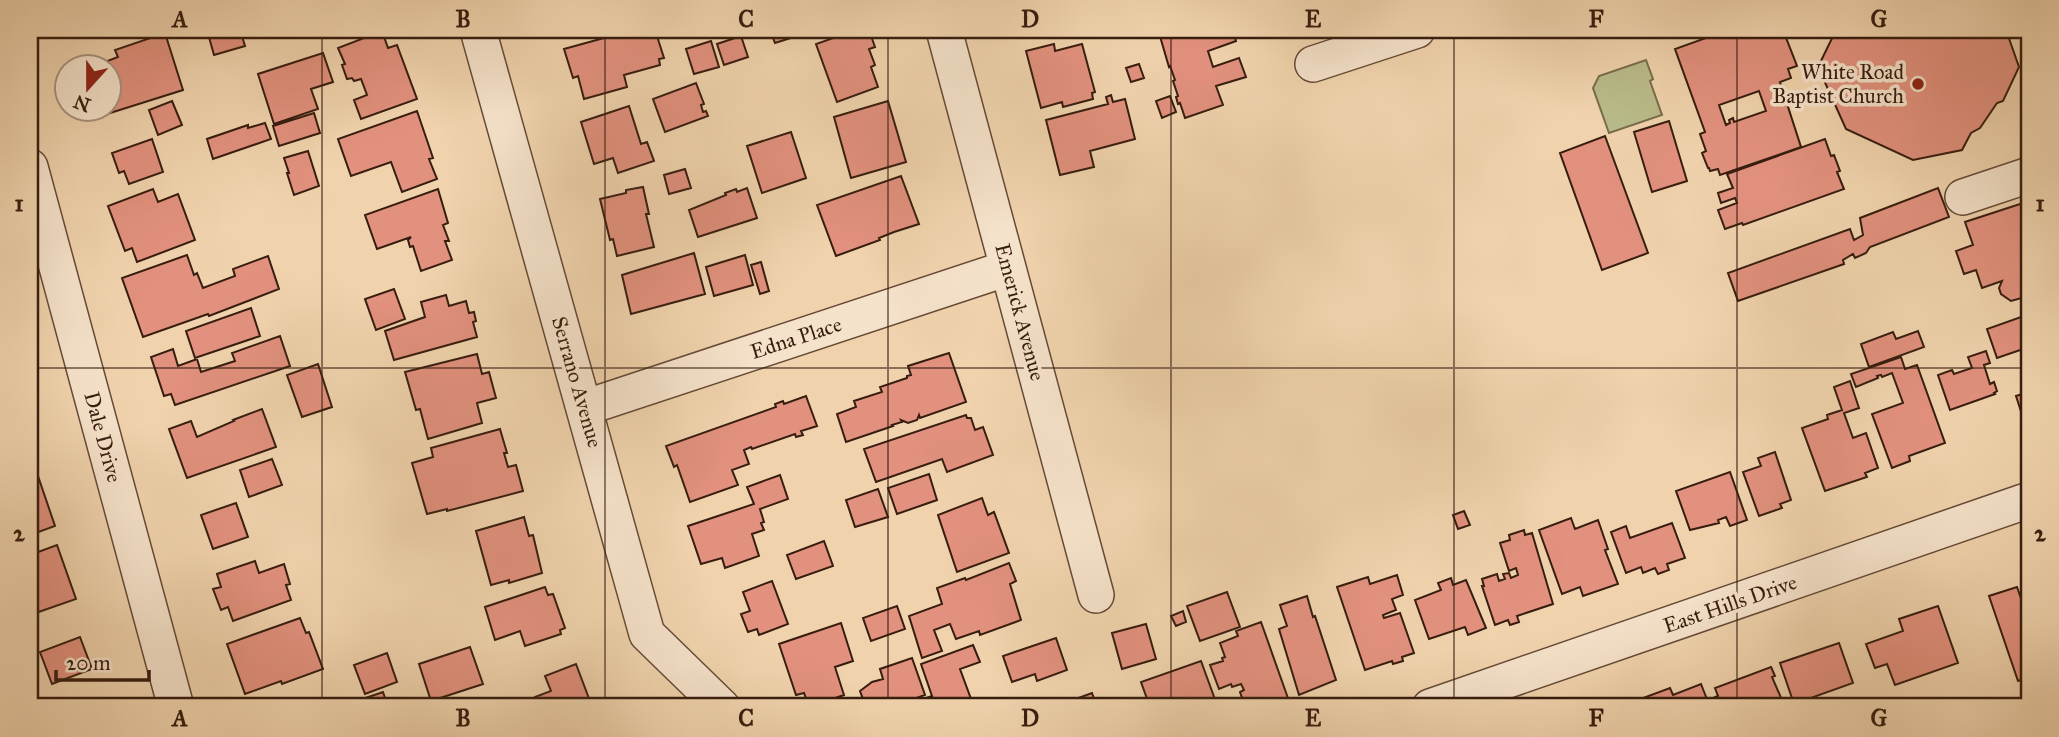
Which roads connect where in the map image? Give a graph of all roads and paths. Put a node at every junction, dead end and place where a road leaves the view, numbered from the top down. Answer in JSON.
{"nodes":[{"id":1,"x":478,"y":30,"type":"edge"},
{"id":2,"x":944,"y":30,"type":"edge"},
{"id":3,"x":1417,"y":30,"type":"edge"},
{"id":4,"x":1313,"y":64,"type":"dead end"},
{"id":5,"x":30,"y":167,"type":"edge"},
{"id":6,"x":2029,"y":175,"type":"edge"},
{"id":7,"x":1963,"y":197,"type":"dead end"},
{"id":8,"x":1008,"y":268,"type":"junction"},
{"id":9,"x":584,"y":408,"type":"junction"},
{"id":10,"x":2029,"y":500,"type":"edge"},
{"id":11,"x":1096,"y":595,"type":"dead end"},
{"id":12,"x":176,"y":707,"type":"edge"},
{"id":13,"x":722,"y":707,"type":"edge"},
{"id":14,"x":1430,"y":707,"type":"edge"}],
"edges":[{"from":1,"to":9,"type":"street","name":"Serrano Avenue"},
{"from":2,"to":8,"type":"street","name":"Emerick Avenue"},
{"from":3,"to":4,"type":"street"},
{"from":5,"to":12,"type":"street","name":"Dale Drive"},
{"from":6,"to":7,"type":"street"},
{"from":8,"to":9,"type":"street","name":"Edna Place"},
{"from":8,"to":11,"type":"street","name":"Emerick Avenue"},
{"from":9,"to":13,"type":"street","name":"Serrano Avenue"},
{"from":10,"to":14,"type":"street","name":"East Hills Drive"}]}
